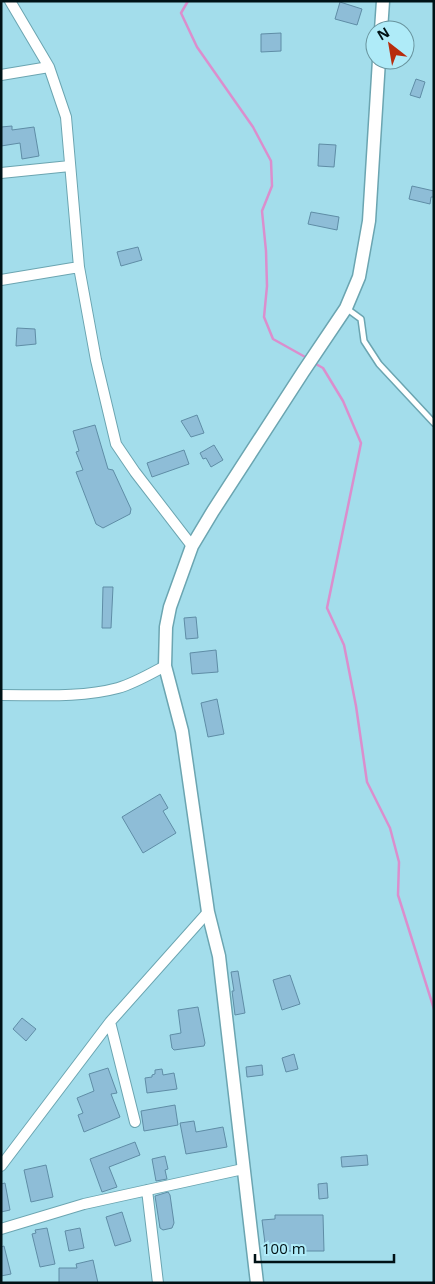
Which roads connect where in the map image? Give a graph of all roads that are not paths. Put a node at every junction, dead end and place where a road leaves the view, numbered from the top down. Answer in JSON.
{"nodes":[{"id":1,"x":10,"y":1,"type":"edge"},
{"id":2,"x":383,"y":1,"type":"edge"},
{"id":3,"x":382,"y":20,"type":"edge"},
{"id":4,"x":49,"y":67,"type":"junction"},
{"id":5,"x":379,"y":70,"type":"edge"},
{"id":6,"x":1,"y":75,"type":"edge"},
{"id":7,"x":70,"y":166,"type":"junction"},
{"id":8,"x":1,"y":173,"type":"edge"},
{"id":9,"x":79,"y":266,"type":"junction"},
{"id":10,"x":1,"y":280,"type":"edge"},
{"id":11,"x":346,"y":308,"type":"junction"},
{"id":12,"x":434,"y":424,"type":"edge"},
{"id":13,"x":192,"y":546,"type":"junction"},
{"id":14,"x":164,"y":666,"type":"junction"},
{"id":15,"x":1,"y":695,"type":"edge"},
{"id":16,"x":208,"y":912,"type":"junction"},
{"id":17,"x":110,"y":1022,"type":"junction"},
{"id":18,"x":135,"y":1122,"type":"dead end"},
{"id":19,"x":1,"y":1166,"type":"edge"},
{"id":20,"x":244,"y":1169,"type":"junction"},
{"id":21,"x":147,"y":1190,"type":"junction"},
{"id":22,"x":1,"y":1229,"type":"edge"},
{"id":23,"x":158,"y":1283,"type":"edge"},
{"id":24,"x":256,"y":1283,"type":"edge"}],
"edges":[{"from":1,"to":4,"type":"street"},
{"from":2,"to":3,"type":"street"},
{"from":4,"to":6,"type":"street"},
{"from":4,"to":7,"type":"street"},
{"from":5,"to":11,"type":"street"},
{"from":7,"to":8,"type":"street"},
{"from":7,"to":9,"type":"street"},
{"from":9,"to":10,"type":"street"},
{"from":9,"to":13,"type":"street"},
{"from":11,"to":12,"type":"lane"},
{"from":11,"to":13,"type":"street"},
{"from":13,"to":14,"type":"street"},
{"from":14,"to":15,"type":"street"},
{"from":14,"to":16,"type":"street"},
{"from":16,"to":17,"type":"street"},
{"from":16,"to":20,"type":"street"},
{"from":17,"to":18,"type":"street"},
{"from":17,"to":19,"type":"street"},
{"from":20,"to":21,"type":"street"},
{"from":20,"to":24,"type":"street"},
{"from":21,"to":22,"type":"street"},
{"from":21,"to":23,"type":"street"}]}
